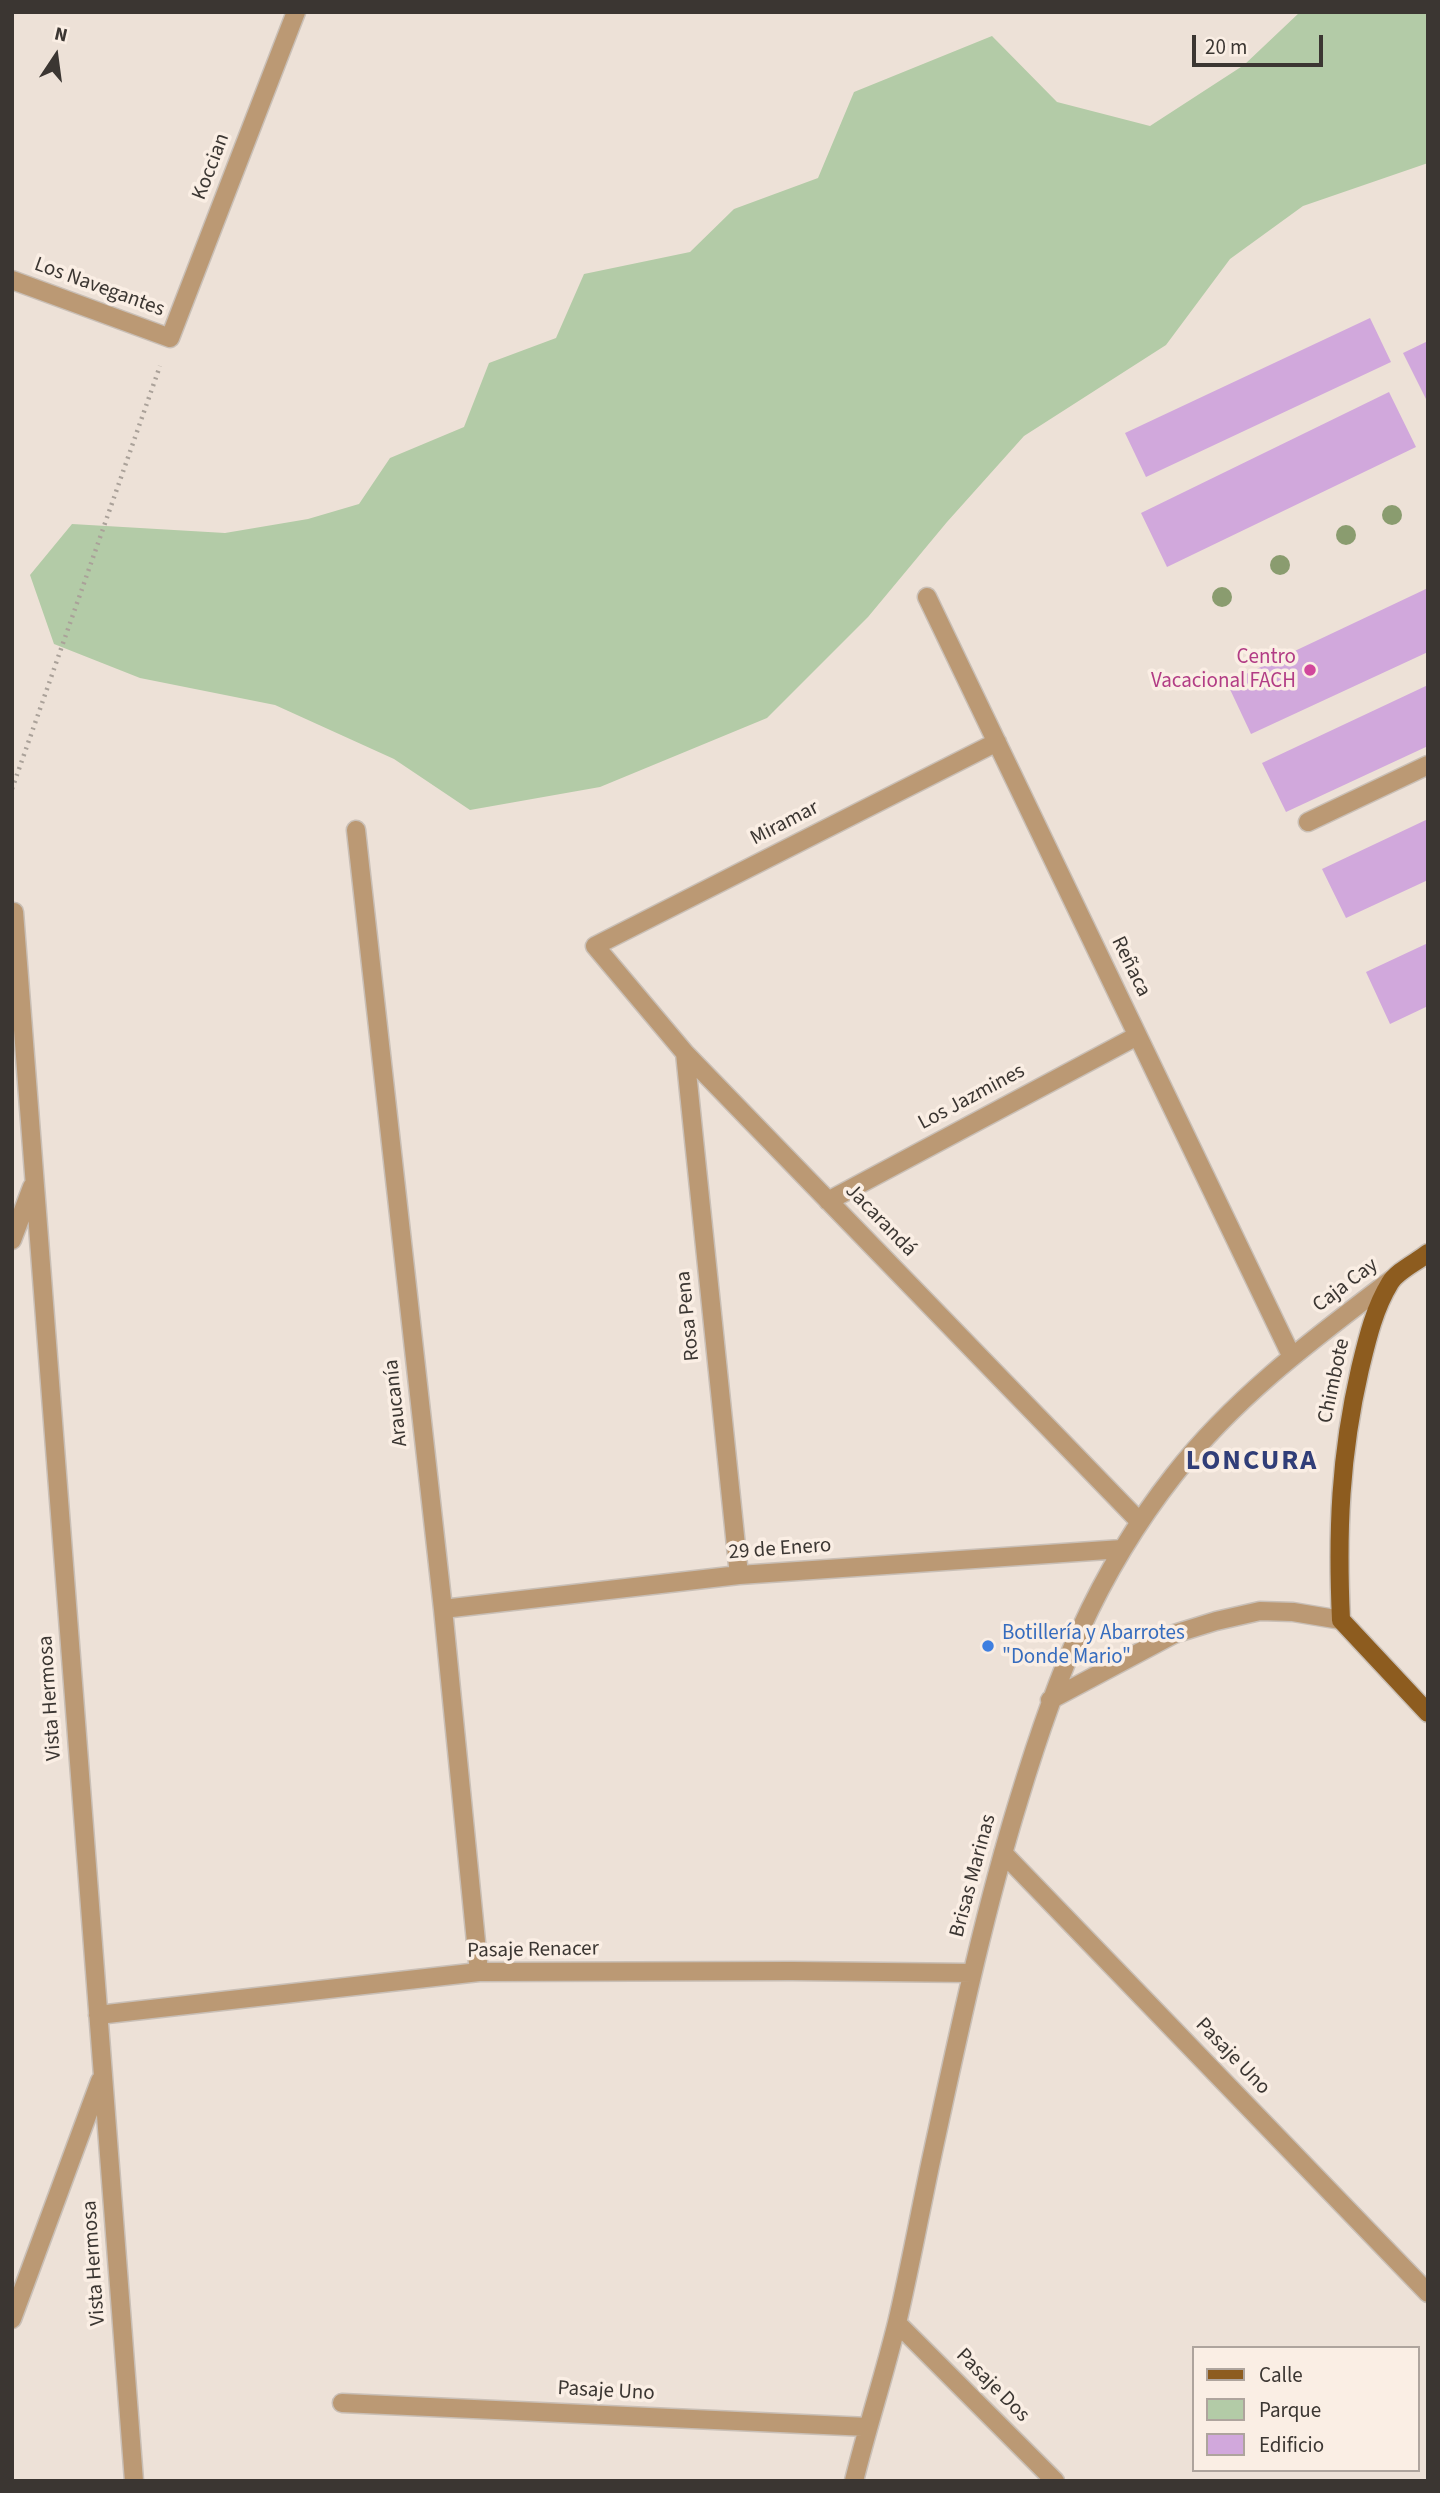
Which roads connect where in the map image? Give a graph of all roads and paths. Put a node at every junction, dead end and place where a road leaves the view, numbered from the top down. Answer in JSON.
{"nodes":[{"id":1,"x":296,"y":12,"type":"edge"},
{"id":2,"x":12,"y":280,"type":"edge"},
{"id":3,"x":170,"y":338,"type":"junction"},
{"id":4,"x":928,"y":597,"type":"dead end"},
{"id":5,"x":997,"y":742,"type":"junction"},
{"id":6,"x":1428,"y":765,"type":"edge"},
{"id":7,"x":12,"y":789,"type":"edge"},
{"id":8,"x":1308,"y":822,"type":"dead end"},
{"id":9,"x":356,"y":830,"type":"dead end"},
{"id":10,"x":13,"y":912,"type":"edge"},
{"id":11,"x":595,"y":946,"type":"joint"},
{"id":12,"x":1137,"y":1035,"type":"junction"},
{"id":13,"x":18,"y":1036,"type":"edge"},
{"id":14,"x":685,"y":1053,"type":"junction"},
{"id":15,"x":34,"y":1180,"type":"junction"},
{"id":16,"x":828,"y":1201,"type":"junction"},
{"id":17,"x":12,"y":1240,"type":"edge"},
{"id":18,"x":1428,"y":1253,"type":"edge"},
{"id":19,"x":1391,"y":1280,"type":"junction"},
{"id":20,"x":1291,"y":1355,"type":"junction"},
{"id":21,"x":1140,"y":1522,"type":"junction"},
{"id":22,"x":1122,"y":1549,"type":"junction"},
{"id":23,"x":738,"y":1575,"type":"junction"},
{"id":24,"x":443,"y":1609,"type":"junction"},
{"id":25,"x":1340,"y":1620,"type":"junction"},
{"id":26,"x":1050,"y":1700,"type":"junction"},
{"id":27,"x":1428,"y":1713,"type":"edge"},
{"id":28,"x":1003,"y":1853,"type":"junction"},
{"id":29,"x":480,"y":1972,"type":"junction"},
{"id":30,"x":972,"y":1973,"type":"junction"},
{"id":31,"x":98,"y":2015,"type":"junction"},
{"id":32,"x":103,"y":2074,"type":"junction"},
{"id":33,"x":1428,"y":2293,"type":"edge"},
{"id":34,"x":12,"y":2319,"type":"edge"},
{"id":35,"x":897,"y":2323,"type":"junction"},
{"id":36,"x":342,"y":2403,"type":"dead end"},
{"id":37,"x":868,"y":2427,"type":"junction"},
{"id":38,"x":134,"y":2481,"type":"edge"},
{"id":39,"x":854,"y":2481,"type":"edge"},
{"id":40,"x":1055,"y":2481,"type":"edge"}],
"edges":[{"from":1,"to":3,"type":"street","name":"Koccian"},
{"from":2,"to":3,"type":"street","name":"Los Navegantes"},
{"from":3,"to":7,"type":"path"},
{"from":4,"to":5,"type":"street","name":"Reñaca"},
{"from":5,"to":11,"type":"street","name":"Miramar"},
{"from":5,"to":12,"type":"street","name":"Reñaca"},
{"from":6,"to":8,"type":"street"},
{"from":9,"to":24,"type":"street","name":"Araucanía"},
{"from":10,"to":13,"type":"street","name":"Vista Hermosa"},
{"from":11,"to":14,"type":"street","name":"Jacarandá"},
{"from":12,"to":16,"type":"street","name":"Los Jazmines"},
{"from":12,"to":20,"type":"street","name":"Reñaca"},
{"from":13,"to":15,"type":"street","name":"Vista Hermosa"},
{"from":14,"to":16,"type":"street","name":"Jacarandá"},
{"from":14,"to":23,"type":"street","name":"Rosa Pena"},
{"from":15,"to":17,"type":"street"},
{"from":15,"to":31,"type":"street","name":"Vista Hermosa"},
{"from":16,"to":21,"type":"street","name":"Jacarandá"},
{"from":18,"to":19,"type":"main road","name":"Caja Cay"},
{"from":19,"to":20,"type":"street","name":"Caja Cay"},
{"from":19,"to":25,"type":"main road","name":"Chimbote"},
{"from":20,"to":21,"type":"street","name":"Brisas Marinas"},
{"from":21,"to":22,"type":"street","name":"Brisas Marinas"},
{"from":22,"to":23,"type":"street","name":"29 de Enero"},
{"from":22,"to":26,"type":"street","name":"Brisas Marinas"},
{"from":23,"to":24,"type":"street","name":"29 de Enero"},
{"from":24,"to":29,"type":"street","name":"Araucanía"},
{"from":25,"to":26,"type":"street"},
{"from":25,"to":27,"type":"main road"},
{"from":26,"to":28,"type":"street","name":"Brisas Marinas"},
{"from":28,"to":30,"type":"street","name":"Brisas Marinas"},
{"from":28,"to":33,"type":"street","name":"Pasaje Uno"},
{"from":29,"to":30,"type":"street","name":"Pasaje Renacer"},
{"from":29,"to":31,"type":"street","name":"Pasaje Renacer"},
{"from":30,"to":35,"type":"street","name":"Brisas Marinas"},
{"from":31,"to":32,"type":"street","name":"Vista Hermosa"},
{"from":32,"to":34,"type":"street"},
{"from":32,"to":38,"type":"street","name":"Vista Hermosa"},
{"from":35,"to":37,"type":"street","name":"Brisas Marinas"},
{"from":35,"to":40,"type":"street","name":"Pasaje Dos"},
{"from":36,"to":37,"type":"street","name":"Pasaje Uno"},
{"from":37,"to":39,"type":"street","name":"Brisas Marinas"}]}
